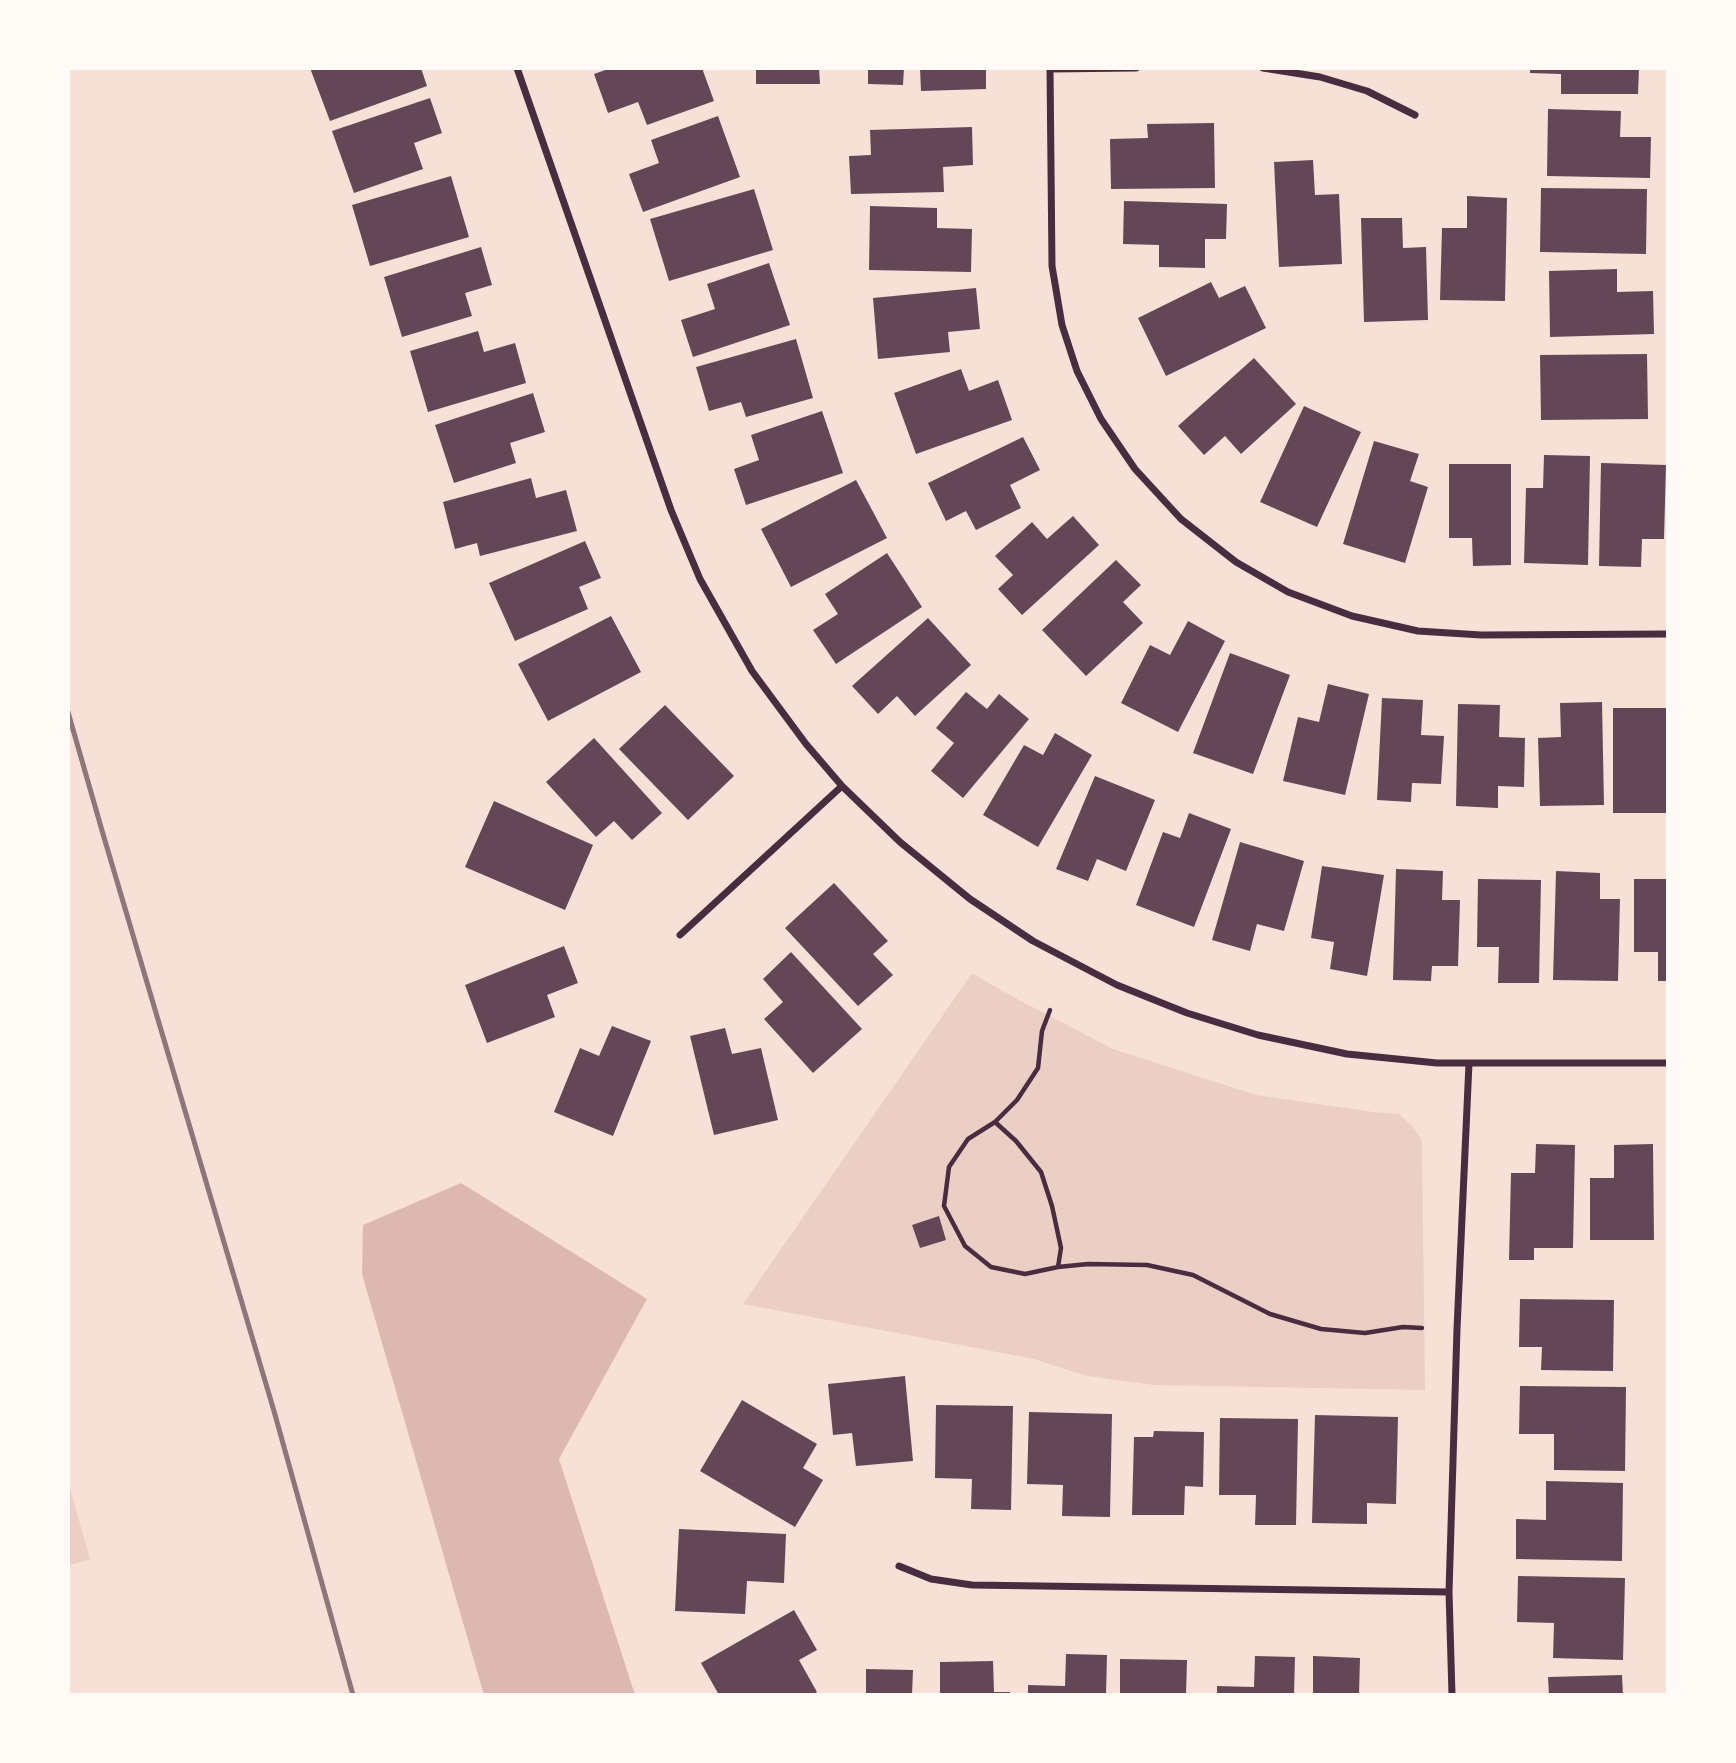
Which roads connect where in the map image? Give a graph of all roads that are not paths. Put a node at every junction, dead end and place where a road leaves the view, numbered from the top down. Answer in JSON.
{"nodes":[{"id":1,"x":517,"y":68,"type":"edge"},
{"id":2,"x":1051,"y":68,"type":"edge"},
{"id":3,"x":1136,"y":68,"type":"edge"},
{"id":4,"x":1263,"y":68,"type":"edge"},
{"id":5,"x":1415,"y":115,"type":"dead end"},
{"id":6,"x":1668,"y":634,"type":"edge"},
{"id":7,"x":842,"y":786,"type":"junction"},
{"id":8,"x":680,"y":936,"type":"dead end"},
{"id":9,"x":1469,"y":1063,"type":"junction"},
{"id":10,"x":1668,"y":1063,"type":"edge"},
{"id":11,"x":900,"y":1566,"type":"dead end"},
{"id":12,"x":1449,"y":1592,"type":"junction"},
{"id":13,"x":1452,"y":1695,"type":"edge"}],
"edges":[{"from":1,"to":7,"type":"street"},
{"from":2,"to":3,"type":"street"},
{"from":2,"to":6,"type":"street"},
{"from":4,"to":5,"type":"street"},
{"from":7,"to":8,"type":"street"},
{"from":7,"to":9,"type":"street"},
{"from":9,"to":10,"type":"street"},
{"from":9,"to":12,"type":"street"},
{"from":11,"to":12,"type":"street"},
{"from":12,"to":13,"type":"street"}]}
